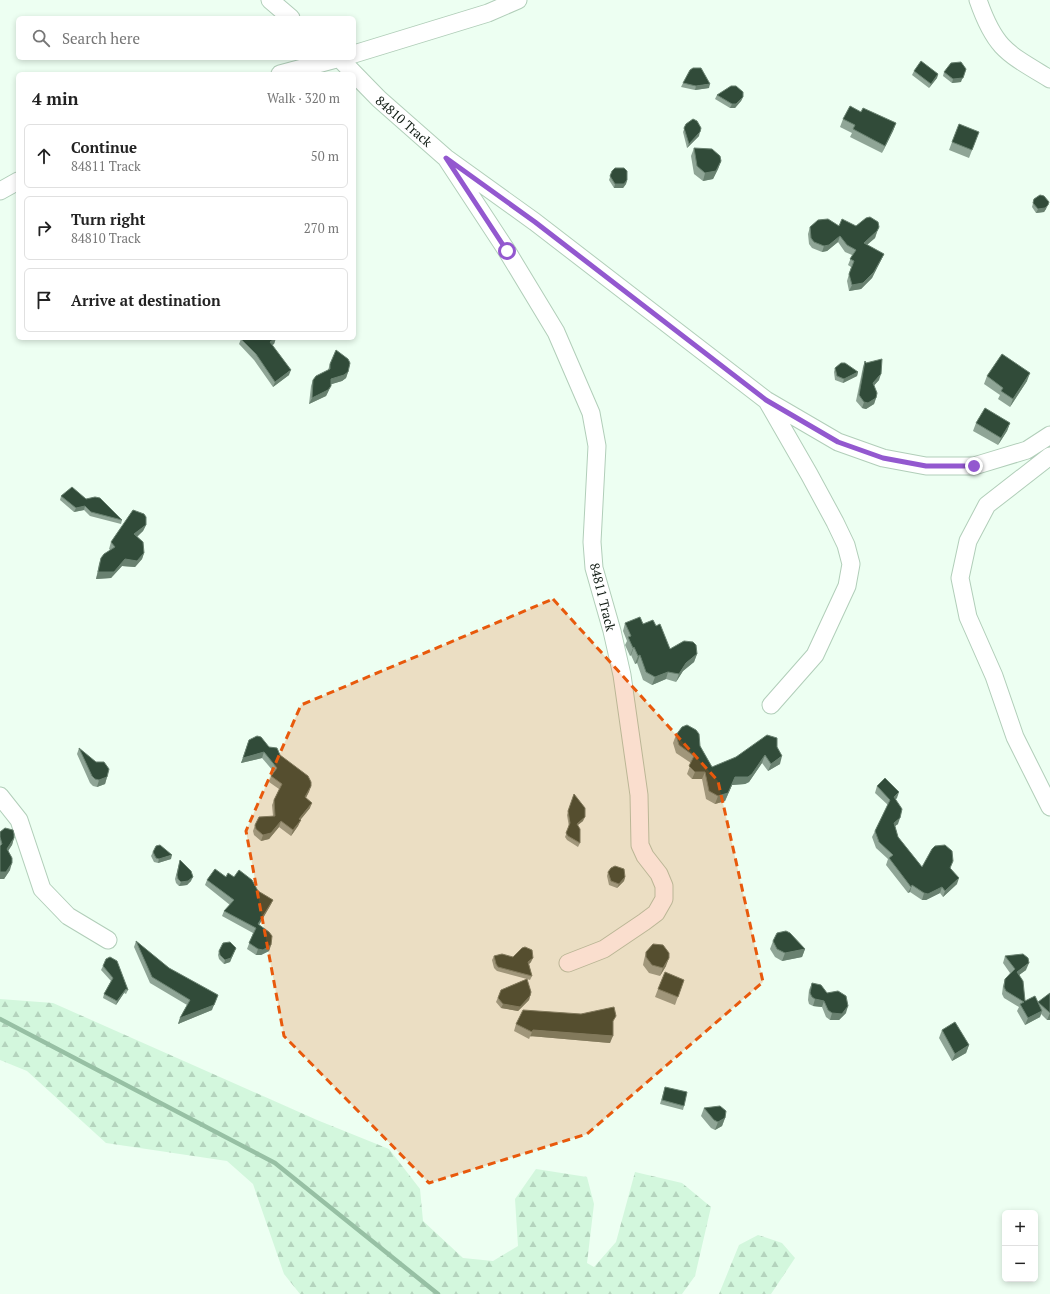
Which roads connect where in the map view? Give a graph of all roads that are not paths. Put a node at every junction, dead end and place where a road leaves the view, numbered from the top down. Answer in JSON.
{"nodes":[{"id":1,"x":270,"y":0,"type":"edge"},
{"id":2,"x":518,"y":0,"type":"edge"},
{"id":3,"x":978,"y":0,"type":"edge"},
{"id":4,"x":288,"y":16,"type":"edge"},
{"id":5,"x":356,"y":53,"type":"edge"},
{"id":6,"x":332,"y":60,"type":"edge"},
{"id":7,"x":341,"y":60,"type":"edge"},
{"id":8,"x":287,"y":72,"type":"edge"},
{"id":9,"x":353,"y":72,"type":"edge"},
{"id":10,"x":356,"y":75,"type":"edge"},
{"id":11,"x":1050,"y":78,"type":"edge"},
{"id":12,"x":446,"y":158,"type":"junction"},
{"id":13,"x":16,"y":182,"type":"edge"},
{"id":14,"x":0,"y":191,"type":"edge"},
{"id":15,"x":766,"y":400,"type":"junction"},
{"id":16,"x":1050,"y":435,"type":"edge"},
{"id":17,"x":1050,"y":456,"type":"edge"},
{"id":18,"x":771,"y":705,"type":"dead end"},
{"id":19,"x":0,"y":796,"type":"edge"},
{"id":20,"x":1050,"y":807,"type":"edge"},
{"id":21,"x":108,"y":940,"type":"dead end"},
{"id":22,"x":568,"y":963,"type":"dead end"}],
"edges":[{"from":1,"to":4,"type":"street"},
{"from":2,"to":5,"type":"street"},
{"from":3,"to":11,"type":"street"},
{"from":6,"to":8,"type":"street"},
{"from":7,"to":9,"type":"street","name":"84810 Track"},
{"from":10,"to":12,"type":"street","name":"84810 Track"},
{"from":12,"to":15,"type":"street","name":"84810 Track"},
{"from":12,"to":22,"type":"street","name":"84811 Track"},
{"from":13,"to":14,"type":"street"},
{"from":15,"to":16,"type":"street","name":"84810 Track"},
{"from":15,"to":18,"type":"street"},
{"from":17,"to":20,"type":"street"},
{"from":19,"to":21,"type":"street"}]}
